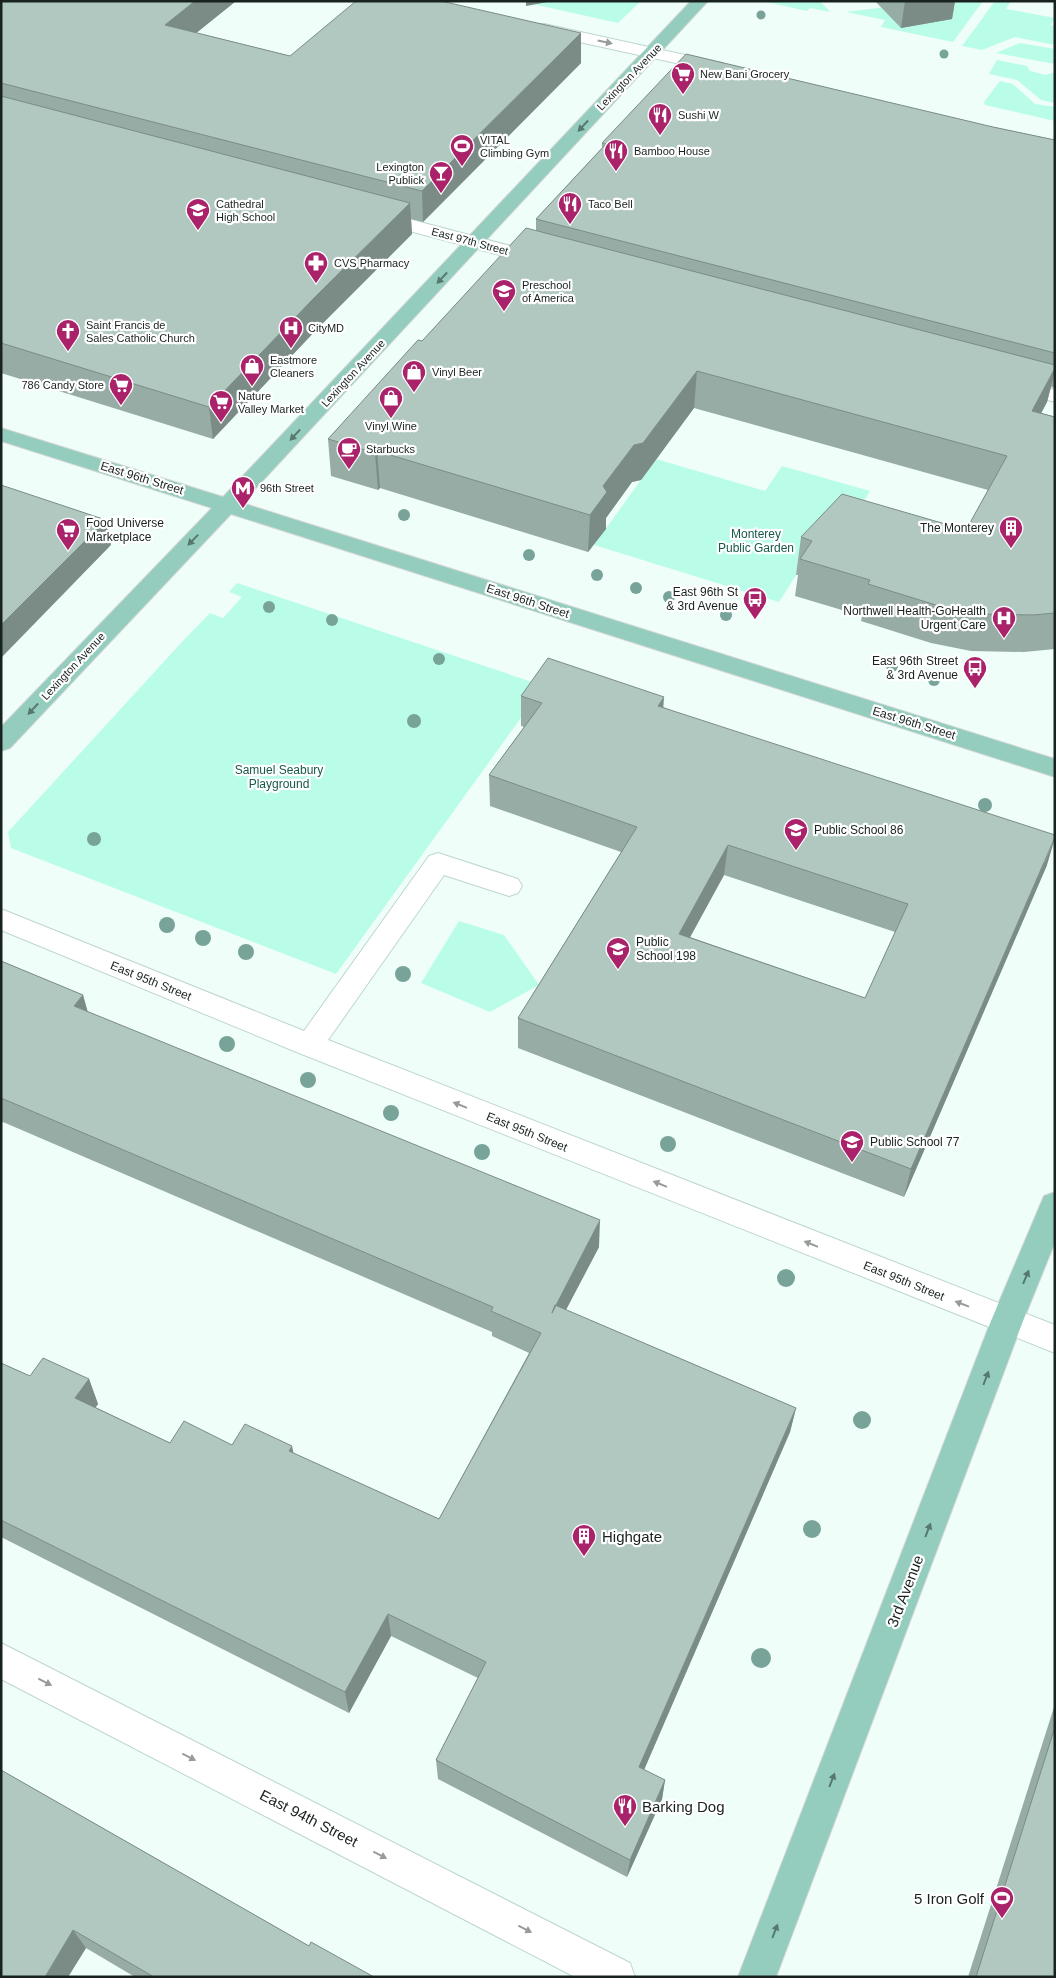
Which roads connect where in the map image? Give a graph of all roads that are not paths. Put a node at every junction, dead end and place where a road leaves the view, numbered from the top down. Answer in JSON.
{"nodes":[{"id":1,"x":700,"y":1,"type":"edge"},
{"id":2,"x":528,"y":25,"type":"edge"},
{"id":3,"x":652,"y":52,"type":"junction"},
{"id":4,"x":735,"y":72,"type":"edge"},
{"id":5,"x":362,"y":212,"type":"edge"},
{"id":6,"x":476,"y":242,"type":"junction"},
{"id":7,"x":557,"y":264,"type":"edge"},
{"id":8,"x":997,"y":380,"type":"edge"},
{"id":9,"x":1055,"y":396,"type":"edge"},
{"id":10,"x":1,"y":434,"type":"edge"},
{"id":11,"x":227,"y":505,"type":"junction"},
{"id":12,"x":1,"y":742,"type":"edge"},
{"id":13,"x":1055,"y":768,"type":"edge"},
{"id":14,"x":509,"y":886,"type":"dead end"},
{"id":15,"x":1,"y":919,"type":"edge"},
{"id":16,"x":309,"y":1045,"type":"junction"},
{"id":17,"x":1055,"y":1205,"type":"edge"},
{"id":18,"x":1007,"y":1322,"type":"junction"},
{"id":19,"x":1055,"y":1340,"type":"edge"},
{"id":20,"x":1,"y":1660,"type":"edge"},
{"id":21,"x":616,"y":1977,"type":"edge"},
{"id":22,"x":757,"y":1977,"type":"edge"}],
"edges":[{"from":1,"to":3,"type":"main road","name":"Lexington Avenue"},
{"from":2,"to":3,"type":"street","one_way":true},
{"from":3,"to":4,"type":"street"},
{"from":3,"to":6,"type":"main road","name":"Lexington Avenue","one_way":true},
{"from":5,"to":6,"type":"street","name":"East 97th Street"},
{"from":6,"to":7,"type":"street","name":"East 97th Street"},
{"from":6,"to":11,"type":"main road","name":"Lexington Avenue","one_way":true},
{"from":8,"to":9,"type":"street"},
{"from":10,"to":11,"type":"main road","name":"East 96th Street"},
{"from":11,"to":12,"type":"main road","name":"Lexington Avenue","one_way":true},
{"from":11,"to":13,"type":"main road","name":"East 96th Street"},
{"from":14,"to":16,"type":"street"},
{"from":15,"to":16,"type":"street","name":"East 95th Street"},
{"from":18,"to":16,"type":"street","name":"East 95th Street","one_way":true},
{"from":18,"to":17,"type":"main road","name":"3rd Avenue","one_way":true},
{"from":18,"to":19,"type":"street","name":"East 95th Street"},
{"from":22,"to":18,"type":"main road","name":"3rd Avenue","one_way":true},
{"from":20,"to":21,"type":"street","name":"East 94th Street","one_way":true}]}
